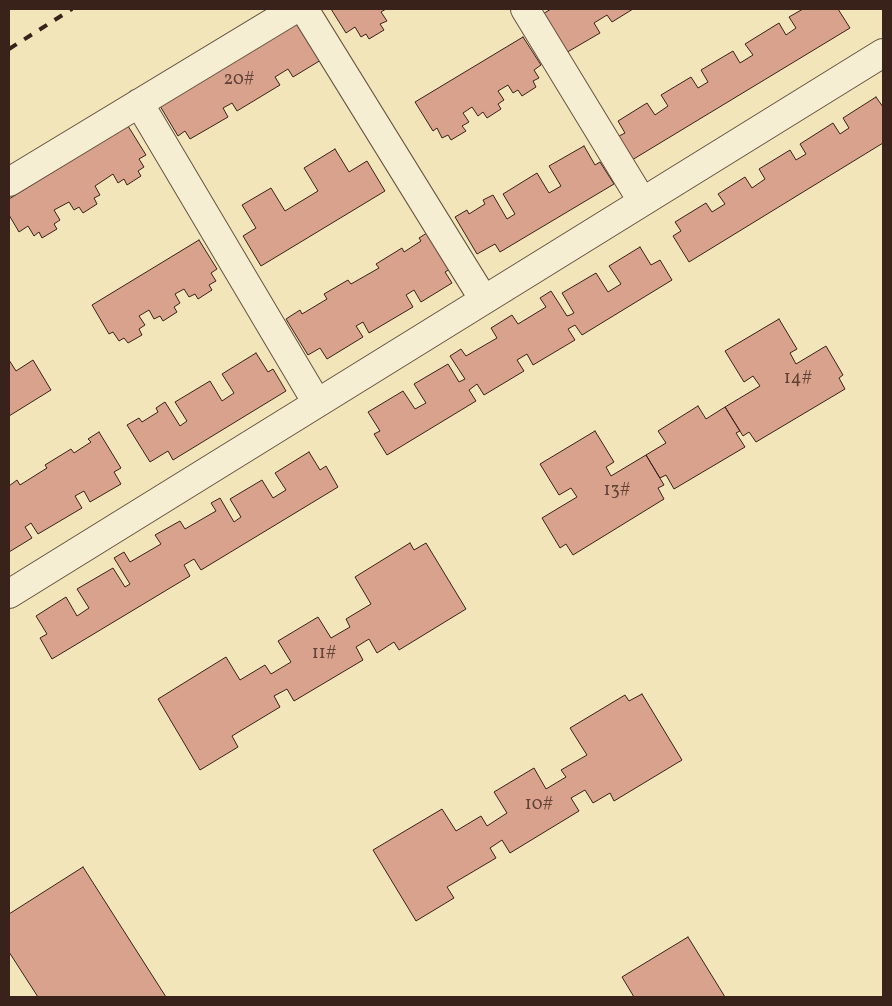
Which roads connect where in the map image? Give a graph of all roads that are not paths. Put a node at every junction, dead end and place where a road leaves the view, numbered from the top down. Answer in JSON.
{"nodes":[{"id":1,"x":295,"y":9,"type":"edge"},
{"id":2,"x":304,"y":9,"type":"edge"},
{"id":3,"x":524,"y":9,"type":"edge"},
{"id":4,"x":883,"y":53,"type":"edge"},
{"id":5,"x":139,"y":103,"type":"junction"},
{"id":6,"x":9,"y":182,"type":"edge"},
{"id":7,"x":642,"y":201,"type":"junction"},
{"id":8,"x":484,"y":300,"type":"junction"},
{"id":9,"x":317,"y":403,"type":"junction"},
{"id":10,"x":9,"y":594,"type":"edge"}],
"edges":[{"from":1,"to":5,"type":"lane"},
{"from":2,"to":8,"type":"lane"},
{"from":3,"to":7,"type":"lane"},
{"from":4,"to":7,"type":"lane"},
{"from":5,"to":6,"type":"lane"},
{"from":5,"to":9,"type":"lane"},
{"from":7,"to":8,"type":"lane"},
{"from":8,"to":9,"type":"lane"},
{"from":9,"to":10,"type":"lane"}]}
